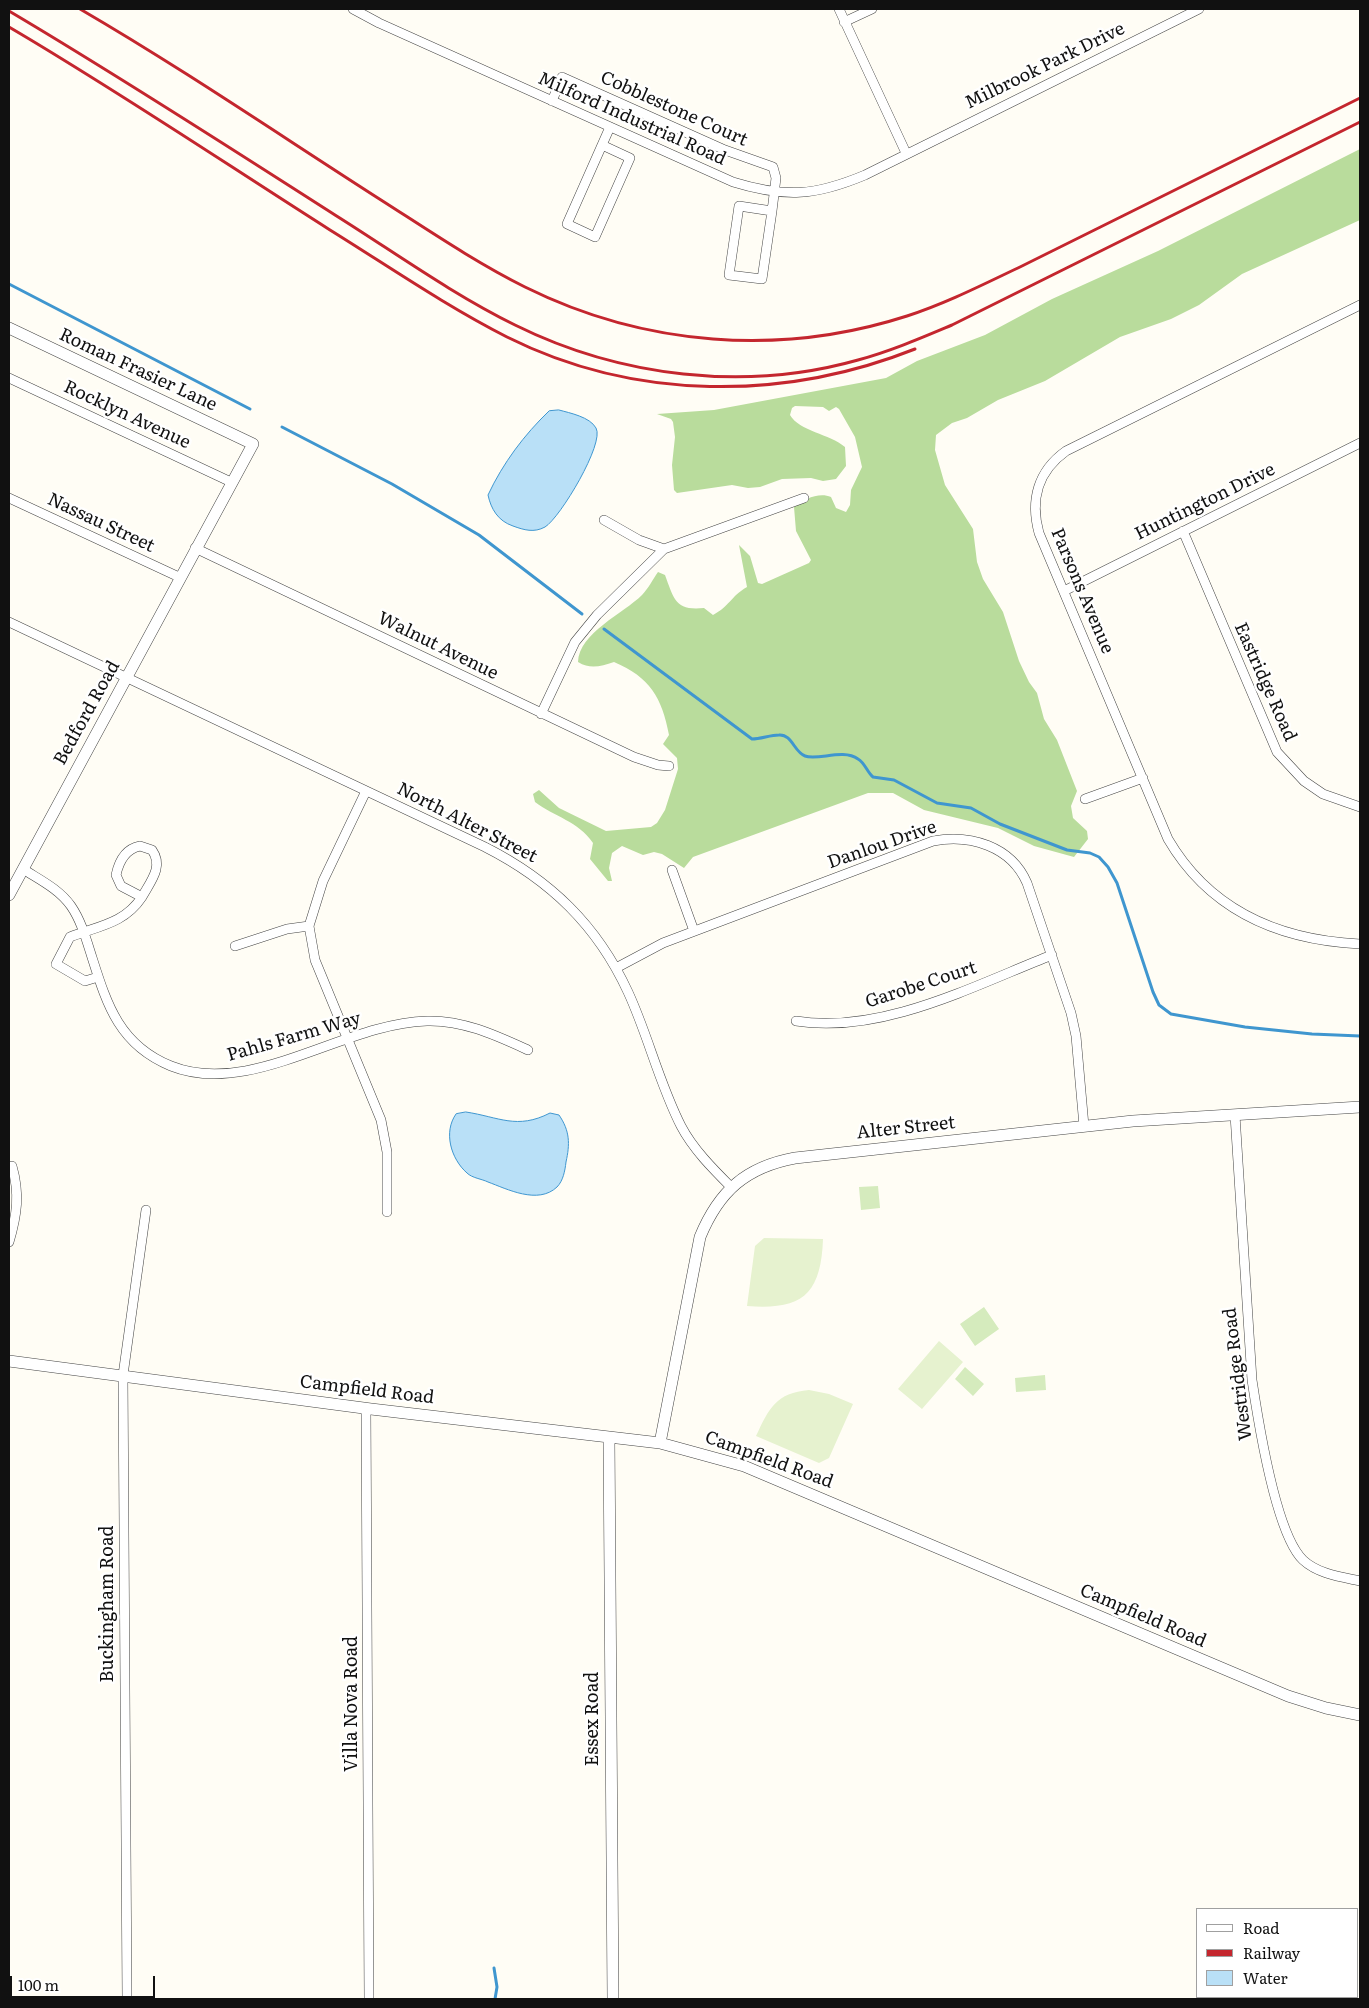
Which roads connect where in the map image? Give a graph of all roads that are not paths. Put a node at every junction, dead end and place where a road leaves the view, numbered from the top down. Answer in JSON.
{"nodes":[{"id":1,"x":353,"y":9,"type":"edge"},
{"id":2,"x":839,"y":9,"type":"edge"},
{"id":3,"x":872,"y":9,"type":"edge"},
{"id":4,"x":1199,"y":9,"type":"edge"},
{"id":5,"x":844,"y":22,"type":"junction"},
{"id":6,"x":552,"y":100,"type":"junction"},
{"id":7,"x":610,"y":127,"type":"junction"},
{"id":8,"x":602,"y":145,"type":"junction"},
{"id":9,"x":906,"y":153,"type":"junction"},
{"id":10,"x":775,"y":193,"type":"junction"},
{"id":11,"x":772,"y":211,"type":"junction"},
{"id":12,"x":1360,"y":305,"type":"edge"},
{"id":13,"x":9,"y":328,"type":"edge"},
{"id":14,"x":9,"y":378,"type":"edge"},
{"id":15,"x":1360,"y":443,"type":"edge"},
{"id":16,"x":253,"y":444,"type":"joint"},
{"id":17,"x":231,"y":482,"type":"junction"},
{"id":18,"x":9,"y":498,"type":"edge"},
{"id":19,"x":804,"y":498,"type":"dead end"},
{"id":20,"x":604,"y":520,"type":"dead end"},
{"id":21,"x":1183,"y":531,"type":"junction"},
{"id":22,"x":195,"y":548,"type":"junction"},
{"id":23,"x":664,"y":549,"type":"junction"},
{"id":24,"x":179,"y":577,"type":"junction"},
{"id":25,"x":1064,"y":591,"type":"junction"},
{"id":26,"x":9,"y":622,"type":"edge"},
{"id":27,"x":128,"y":677,"type":"junction"},
{"id":28,"x":541,"y":714,"type":"junction"},
{"id":29,"x":669,"y":766,"type":"dead end"},
{"id":30,"x":1143,"y":778,"type":"junction"},
{"id":31,"x":366,"y":791,"type":"junction"},
{"id":32,"x":1085,"y":799,"type":"dead end"},
{"id":33,"x":1360,"y":807,"type":"edge"},
{"id":34,"x":23,"y":869,"type":"junction"},
{"id":35,"x":672,"y":870,"type":"dead end"},
{"id":36,"x":9,"y":895,"type":"edge"},
{"id":37,"x":142,"y":897,"type":"junction"},
{"id":38,"x":309,"y":926,"type":"junction"},
{"id":39,"x":84,"y":931,"type":"junction"},
{"id":40,"x":694,"y":931,"type":"junction"},
{"id":41,"x":1360,"y":944,"type":"edge"},
{"id":42,"x":235,"y":946,"type":"dead end"},
{"id":43,"x":1052,"y":955,"type":"junction"},
{"id":44,"x":616,"y":968,"type":"junction"},
{"id":45,"x":98,"y":978,"type":"junction"},
{"id":46,"x":796,"y":1021,"type":"dead end"},
{"id":47,"x":349,"y":1039,"type":"junction"},
{"id":48,"x":528,"y":1050,"type":"dead end"},
{"id":49,"x":1360,"y":1108,"type":"edge"},
{"id":50,"x":1235,"y":1115,"type":"junction"},
{"id":51,"x":1084,"y":1126,"type":"junction"},
{"id":52,"x":12,"y":1166,"type":"dead end"},
{"id":53,"x":731,"y":1187,"type":"junction"},
{"id":54,"x":146,"y":1210,"type":"dead end"},
{"id":55,"x":387,"y":1212,"type":"dead end"},
{"id":56,"x":9,"y":1242,"type":"edge"},
{"id":57,"x":9,"y":1361,"type":"edge"},
{"id":58,"x":123,"y":1375,"type":"junction"},
{"id":59,"x":366,"y":1408,"type":"junction"},
{"id":60,"x":609,"y":1438,"type":"junction"},
{"id":61,"x":660,"y":1443,"type":"junction"},
{"id":62,"x":1360,"y":1580,"type":"edge"},
{"id":63,"x":1360,"y":1715,"type":"edge"},
{"id":64,"x":127,"y":1999,"type":"edge"},
{"id":65,"x":369,"y":1999,"type":"edge"},
{"id":66,"x":613,"y":1999,"type":"edge"}],
"edges":[{"from":1,"to":6,"type":"street","name":"Milford Industrial Road"},
{"from":2,"to":5,"type":"street"},
{"from":3,"to":5,"type":"street"},
{"from":4,"to":9,"type":"street","name":"Milbrook Park Drive"},
{"from":5,"to":9,"type":"street"},
{"from":6,"to":7,"type":"street","name":"Milford Industrial Road"},
{"from":6,"to":10,"type":"street","name":"Cobblestone Court"},
{"from":7,"to":8,"type":"street"},
{"from":7,"to":10,"type":"street","name":"Milford Industrial Road"},
{"from":8,"to":8,"type":"street"},
{"from":9,"to":10,"type":"street","name":"Milford Industrial Road"},
{"from":10,"to":11,"type":"street"},
{"from":11,"to":11,"type":"street"},
{"from":12,"to":25,"type":"street","name":"Parsons Avenue"},
{"from":13,"to":16,"type":"street","name":"Roman Frasier Lane"},
{"from":14,"to":17,"type":"street","name":"Rocklyn Avenue"},
{"from":15,"to":21,"type":"street","name":"Huntington Drive"},
{"from":16,"to":17,"type":"street","name":"Bedford Road"},
{"from":17,"to":22,"type":"street","name":"Bedford Road"},
{"from":18,"to":24,"type":"street","name":"Nassau Street"},
{"from":19,"to":23,"type":"street"},
{"from":20,"to":23,"type":"street"},
{"from":21,"to":25,"type":"street","name":"Huntington Drive"},
{"from":21,"to":33,"type":"street","name":"Eastridge Road"},
{"from":22,"to":24,"type":"street","name":"Bedford Road"},
{"from":22,"to":28,"type":"street","name":"Walnut Avenue"},
{"from":23,"to":28,"type":"street"},
{"from":24,"to":27,"type":"street","name":"Bedford Road"},
{"from":25,"to":30,"type":"street","name":"Parsons Avenue"},
{"from":26,"to":27,"type":"street","name":"North Alter Street"},
{"from":27,"to":31,"type":"street","name":"North Alter Street"},
{"from":27,"to":34,"type":"street","name":"Bedford Road"},
{"from":28,"to":29,"type":"street","name":"Walnut Avenue"},
{"from":30,"to":32,"type":"street"},
{"from":30,"to":41,"type":"street","name":"Parsons Avenue"},
{"from":31,"to":38,"type":"street"},
{"from":31,"to":44,"type":"street","name":"North Alter Street"},
{"from":34,"to":36,"type":"street","name":"Bedford Road"},
{"from":34,"to":39,"type":"street","name":"Pahls Farm Way"},
{"from":35,"to":40,"type":"street"},
{"from":37,"to":37,"type":"street"},
{"from":37,"to":39,"type":"street"},
{"from":38,"to":42,"type":"street"},
{"from":38,"to":47,"type":"street"},
{"from":39,"to":45,"type":"street","name":"Pahls Farm Way"},
{"from":39,"to":45,"type":"street"},
{"from":40,"to":43,"type":"street","name":"Danlou Drive"},
{"from":40,"to":44,"type":"street","name":"Danlou Drive"},
{"from":43,"to":46,"type":"street","name":"Garobe Court"},
{"from":43,"to":51,"type":"street","name":"Danlou Drive"},
{"from":44,"to":53,"type":"street","name":"North Alter Street"},
{"from":45,"to":47,"type":"street","name":"Pahls Farm Way"},
{"from":47,"to":48,"type":"street","name":"Pahls Farm Way"},
{"from":47,"to":55,"type":"street"},
{"from":49,"to":50,"type":"street","name":"Alter Street"},
{"from":50,"to":51,"type":"street","name":"Alter Street"},
{"from":50,"to":62,"type":"street","name":"Westridge Road"},
{"from":51,"to":53,"type":"street","name":"Alter Street"},
{"from":52,"to":56,"type":"street"},
{"from":53,"to":61,"type":"street","name":"Alter Street"},
{"from":54,"to":58,"type":"street","name":"Buckingham Road"},
{"from":57,"to":58,"type":"street","name":"Campfield Road"},
{"from":58,"to":59,"type":"street","name":"Campfield Road"},
{"from":58,"to":64,"type":"street","name":"Buckingham Road"},
{"from":59,"to":60,"type":"street","name":"Campfield Road"},
{"from":59,"to":65,"type":"street","name":"Villa Nova Road"},
{"from":60,"to":61,"type":"street","name":"Campfield Road"},
{"from":60,"to":66,"type":"street","name":"Essex Road"},
{"from":61,"to":63,"type":"street","name":"Campfield Road"}]}
